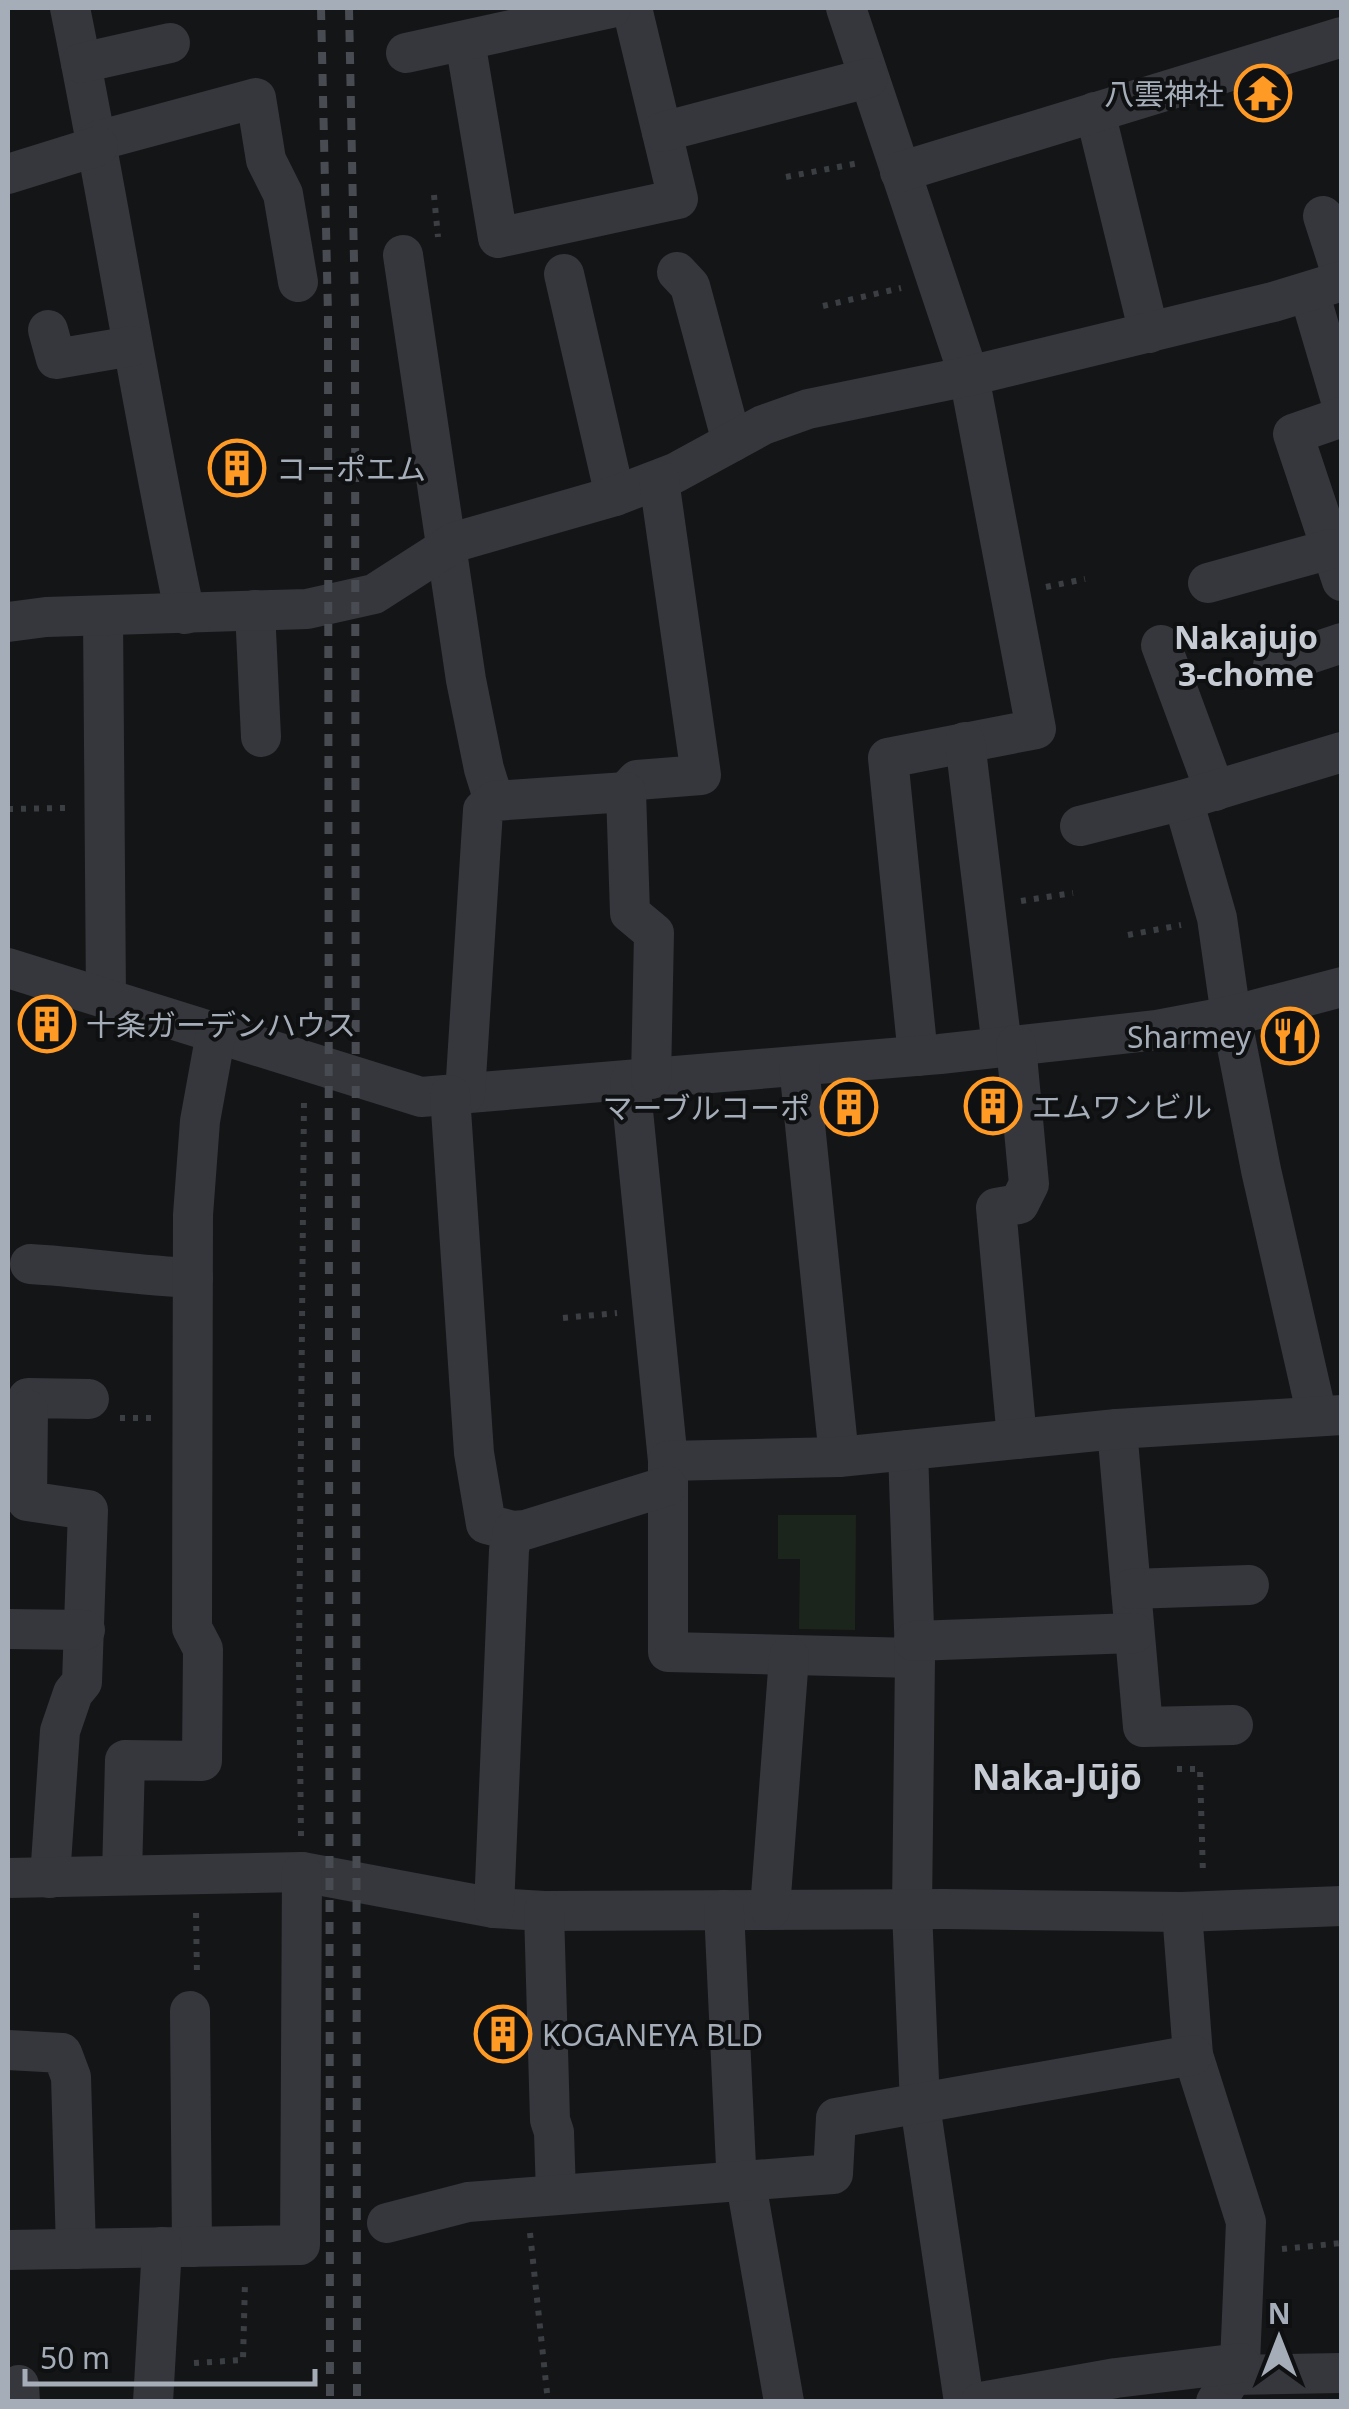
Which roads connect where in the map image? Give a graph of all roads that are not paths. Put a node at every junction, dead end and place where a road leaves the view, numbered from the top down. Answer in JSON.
{"nodes":[{"id":1,"x":70,"y":8,"type":"edge"},
{"id":2,"x":611,"y":8,"type":"edge"},
{"id":3,"x":632,"y":8,"type":"edge"},
{"id":4,"x":858,"y":10,"type":"edge"},
{"id":5,"x":1342,"y":37,"type":"edge"},
{"id":6,"x":465,"y":41,"type":"junction"},
{"id":7,"x":170,"y":43,"type":"dead end"},
{"id":8,"x":406,"y":52,"type":"dead end"},
{"id":9,"x":81,"y":64,"type":"junction"},
{"id":10,"x":868,"y":78,"type":"junction"},
{"id":11,"x":1095,"y":112,"type":"junction"},
{"id":12,"x":662,"y":132,"type":"junction"},
{"id":13,"x":98,"y":143,"type":"junction"},
{"id":14,"x":897,"y":164,"type":"junction"},
{"id":15,"x":8,"y":174,"type":"edge"},
{"id":16,"x":1323,"y":216,"type":"dead end"},
{"id":17,"x":402,"y":256,"type":"dead end"},
{"id":18,"x":677,"y":272,"type":"dead end"},
{"id":19,"x":564,"y":274,"type":"dead end"},
{"id":20,"x":298,"y":282,"type":"dead end"},
{"id":21,"x":1331,"y":282,"type":"edge"},
{"id":22,"x":48,"y":330,"type":"dead end"},
{"id":23,"x":1148,"y":333,"type":"junction"},
{"id":24,"x":132,"y":346,"type":"junction"},
{"id":25,"x":968,"y":376,"type":"junction"},
{"id":26,"x":1342,"y":404,"type":"edge"},
{"id":27,"x":1342,"y":417,"type":"edge"},
{"id":28,"x":732,"y":442,"type":"junction"},
{"id":29,"x":659,"y":480,"type":"junction"},
{"id":30,"x":615,"y":496,"type":"junction"},
{"id":31,"x":444,"y":547,"type":"junction"},
{"id":32,"x":1336,"y":565,"type":"edge"},
{"id":33,"x":1208,"y":583,"type":"dead end"},
{"id":34,"x":255,"y":610,"type":"junction"},
{"id":35,"x":185,"y":614,"type":"junction"},
{"id":36,"x":103,"y":616,"type":"junction"},
{"id":37,"x":8,"y":622,"type":"edge"},
{"id":38,"x":1342,"y":643,"type":"edge"},
{"id":39,"x":1161,"y":644,"type":"dead end"},
{"id":40,"x":1272,"y":666,"type":"dead end"},
{"id":41,"x":261,"y":737,"type":"dead end"},
{"id":42,"x":965,"y":742,"type":"junction"},
{"id":43,"x":1342,"y":752,"type":"edge"},
{"id":44,"x":626,"y":792,"type":"junction"},
{"id":45,"x":1199,"y":796,"type":"junction"},
{"id":46,"x":494,"y":801,"type":"junction"},
{"id":47,"x":1080,"y":826,"type":"dead end"},
{"id":48,"x":8,"y":968,"type":"edge"},
{"id":49,"x":106,"y":998,"type":"junction"},
{"id":50,"x":1338,"y":999,"type":"edge"},
{"id":51,"x":1230,"y":1016,"type":"junction"},
{"id":52,"x":216,"y":1033,"type":"junction"},
{"id":53,"x":1009,"y":1046,"type":"junction"},
{"id":54,"x":918,"y":1056,"type":"junction"},
{"id":55,"x":799,"y":1066,"type":"junction"},
{"id":56,"x":641,"y":1080,"type":"junction"},
{"id":57,"x":458,"y":1095,"type":"junction"},
{"id":58,"x":30,"y":1264,"type":"dead end"},
{"id":59,"x":193,"y":1278,"type":"junction"},
{"id":60,"x":88,"y":1399,"type":"road end"},
{"id":61,"x":18,"y":1410,"type":"edge"},
{"id":62,"x":1329,"y":1415,"type":"edge"},
{"id":63,"x":1117,"y":1429,"type":"junction"},
{"id":64,"x":1017,"y":1439,"type":"junction"},
{"id":65,"x":908,"y":1450,"type":"junction"},
{"id":66,"x":839,"y":1457,"type":"junction"},
{"id":67,"x":668,"y":1473,"type":"junction"},
{"id":68,"x":513,"y":1531,"type":"junction"},
{"id":69,"x":1250,"y":1585,"type":"dead end"},
{"id":70,"x":1131,"y":1589,"type":"junction"},
{"id":71,"x":8,"y":1629,"type":"edge"},
{"id":72,"x":85,"y":1630,"type":"junction"},
{"id":73,"x":1134,"y":1633,"type":"junction"},
{"id":74,"x":915,"y":1649,"type":"junction"},
{"id":75,"x":790,"y":1657,"type":"junction"},
{"id":76,"x":1233,"y":1725,"type":"dead end"},
{"id":77,"x":302,"y":1872,"type":"junction"},
{"id":78,"x":122,"y":1875,"type":"junction"},
{"id":79,"x":8,"y":1878,"type":"edge"},
{"id":80,"x":50,"y":1878,"type":"junction"},
{"id":81,"x":1193,"y":1899,"type":"junction"},
{"id":82,"x":1342,"y":1906,"type":"edge"},
{"id":83,"x":494,"y":1908,"type":"junction"},
{"id":84,"x":770,"y":1909,"type":"junction"},
{"id":85,"x":724,"y":1910,"type":"junction"},
{"id":86,"x":912,"y":1910,"type":"junction"},
{"id":87,"x":544,"y":1911,"type":"junction"},
{"id":88,"x":190,"y":2011,"type":"road end"},
{"id":89,"x":8,"y":2050,"type":"edge"},
{"id":90,"x":1193,"y":2055,"type":"junction"},
{"id":91,"x":920,"y":2105,"type":"junction"},
{"id":92,"x":742,"y":2179,"type":"junction"},
{"id":93,"x":541,"y":2196,"type":"junction"},
{"id":94,"x":387,"y":2224,"type":"dead end"},
{"id":95,"x":177,"y":2247,"type":"junction"},
{"id":96,"x":76,"y":2249,"type":"junction"},
{"id":97,"x":8,"y":2250,"type":"edge"},
{"id":98,"x":1342,"y":2373,"type":"edge"},
{"id":99,"x":1229,"y":2380,"type":"edge"},
{"id":100,"x":154,"y":2383,"type":"edge"},
{"id":101,"x":784,"y":2402,"type":"edge"},
{"id":102,"x":964,"y":2402,"type":"edge"},
{"id":103,"x":981,"y":2402,"type":"edge"}],
"edges":[{"from":1,"to":9,"type":"street"},
{"from":2,"to":6,"type":"street"},
{"from":3,"to":12,"type":"street"},
{"from":4,"to":10,"type":"street"},
{"from":5,"to":11,"type":"street"},
{"from":6,"to":8,"type":"street"},
{"from":6,"to":12,"type":"street"},
{"from":7,"to":9,"type":"street"},
{"from":9,"to":13,"type":"street"},
{"from":10,"to":12,"type":"street"},
{"from":10,"to":14,"type":"street"},
{"from":11,"to":14,"type":"street"},
{"from":11,"to":23,"type":"street"},
{"from":13,"to":15,"type":"street"},
{"from":13,"to":20,"type":"street"},
{"from":13,"to":24,"type":"street"},
{"from":14,"to":25,"type":"street"},
{"from":16,"to":21,"type":"street"},
{"from":17,"to":31,"type":"street"},
{"from":18,"to":28,"type":"street"},
{"from":19,"to":30,"type":"street"},
{"from":21,"to":23,"type":"street"},
{"from":21,"to":26,"type":"street"},
{"from":22,"to":24,"type":"street"},
{"from":23,"to":25,"type":"street"},
{"from":24,"to":35,"type":"street"},
{"from":25,"to":28,"type":"street"},
{"from":25,"to":42,"type":"street"},
{"from":27,"to":32,"type":"street"},
{"from":28,"to":29,"type":"street"},
{"from":29,"to":30,"type":"street"},
{"from":29,"to":44,"type":"street"},
{"from":30,"to":31,"type":"street"},
{"from":31,"to":34,"type":"street"},
{"from":31,"to":46,"type":"street"},
{"from":32,"to":33,"type":"street"},
{"from":34,"to":35,"type":"street"},
{"from":34,"to":41,"type":"street"},
{"from":35,"to":36,"type":"street"},
{"from":36,"to":37,"type":"street"},
{"from":36,"to":49,"type":"street"},
{"from":38,"to":40,"type":"street"},
{"from":39,"to":45,"type":"street"},
{"from":42,"to":53,"type":"street"},
{"from":42,"to":54,"type":"street"},
{"from":43,"to":45,"type":"street"},
{"from":44,"to":46,"type":"street"},
{"from":44,"to":56,"type":"street"},
{"from":45,"to":47,"type":"street"},
{"from":45,"to":51,"type":"street"},
{"from":46,"to":57,"type":"street"},
{"from":48,"to":49,"type":"street"},
{"from":49,"to":52,"type":"street"},
{"from":50,"to":51,"type":"street"},
{"from":51,"to":53,"type":"street"},
{"from":51,"to":62,"type":"street"},
{"from":52,"to":57,"type":"street"},
{"from":52,"to":59,"type":"street"},
{"from":53,"to":54,"type":"street"},
{"from":53,"to":64,"type":"street"},
{"from":54,"to":55,"type":"street"},
{"from":55,"to":56,"type":"street"},
{"from":55,"to":66,"type":"street"},
{"from":56,"to":57,"type":"street"},
{"from":56,"to":67,"type":"street"},
{"from":57,"to":68,"type":"street"},
{"from":58,"to":59,"type":"street"},
{"from":59,"to":78,"type":"street"},
{"from":60,"to":61,"type":"street"},
{"from":61,"to":72,"type":"street"},
{"from":62,"to":63,"type":"street"},
{"from":63,"to":64,"type":"street"},
{"from":63,"to":70,"type":"street"},
{"from":64,"to":65,"type":"street"},
{"from":65,"to":66,"type":"street"},
{"from":65,"to":74,"type":"street"},
{"from":66,"to":67,"type":"street"},
{"from":67,"to":68,"type":"street"},
{"from":67,"to":75,"type":"street"},
{"from":68,"to":83,"type":"street"},
{"from":69,"to":70,"type":"street"},
{"from":70,"to":73,"type":"street"},
{"from":71,"to":72,"type":"street"},
{"from":72,"to":80,"type":"street"},
{"from":73,"to":74,"type":"street"},
{"from":73,"to":76,"type":"street"},
{"from":74,"to":75,"type":"street"},
{"from":74,"to":86,"type":"street"},
{"from":75,"to":84,"type":"street"},
{"from":77,"to":78,"type":"street"},
{"from":77,"to":83,"type":"street"},
{"from":77,"to":95,"type":"street"},
{"from":78,"to":80,"type":"street"},
{"from":79,"to":80,"type":"street"},
{"from":81,"to":82,"type":"street"},
{"from":81,"to":86,"type":"street"},
{"from":81,"to":90,"type":"street"},
{"from":83,"to":87,"type":"street"},
{"from":84,"to":85,"type":"street"},
{"from":84,"to":86,"type":"street"},
{"from":85,"to":87,"type":"street"},
{"from":85,"to":92,"type":"street"},
{"from":86,"to":91,"type":"street"},
{"from":87,"to":93,"type":"street"},
{"from":88,"to":95,"type":"street"},
{"from":89,"to":96,"type":"street"},
{"from":90,"to":91,"type":"street"},
{"from":90,"to":99,"type":"street"},
{"from":91,"to":92,"type":"street"},
{"from":91,"to":102,"type":"street"},
{"from":92,"to":93,"type":"street"},
{"from":92,"to":101,"type":"street"},
{"from":93,"to":94,"type":"street"},
{"from":95,"to":96,"type":"street"},
{"from":95,"to":100,"type":"street"},
{"from":96,"to":97,"type":"street"},
{"from":98,"to":99,"type":"street"},
{"from":99,"to":103,"type":"street"}]}
